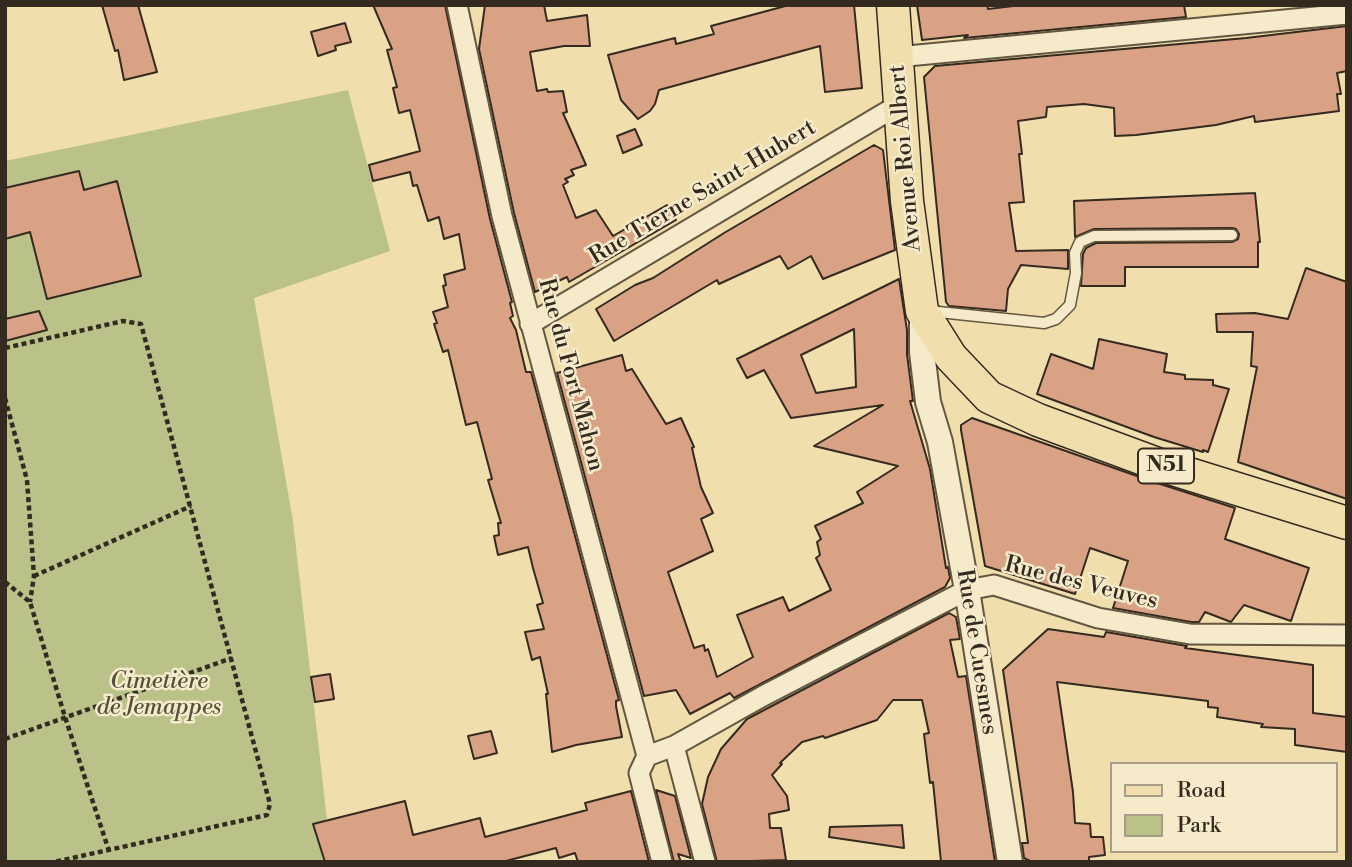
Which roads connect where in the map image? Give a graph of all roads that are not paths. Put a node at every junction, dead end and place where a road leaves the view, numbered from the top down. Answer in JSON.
{"nodes":[{"id":1,"x":457,"y":5,"type":"edge"},
{"id":2,"x":893,"y":5,"type":"edge"},
{"id":3,"x":1347,"y":14,"type":"edge"},
{"id":4,"x":897,"y":57,"type":"junction"},
{"id":5,"x":900,"y":104,"type":"junction"},
{"id":6,"x":1232,"y":235,"type":"dead end"},
{"id":7,"x":922,"y":311,"type":"junction"},
{"id":8,"x":530,"y":324,"type":"junction"},
{"id":9,"x":1347,"y":523,"type":"edge"},
{"id":10,"x":967,"y":590,"type":"junction"},
{"id":11,"x":1347,"y":635,"type":"edge"},
{"id":12,"x":674,"y":746,"type":"junction"},
{"id":13,"x":648,"y":755,"type":"junction"},
{"id":14,"x":662,"y":862,"type":"edge"},
{"id":15,"x":705,"y":862,"type":"edge"},
{"id":16,"x":1010,"y":862,"type":"edge"}],
"edges":[{"from":1,"to":8,"type":"street","name":"Rue du Fort Mahon"},
{"from":2,"to":4,"type":"main road","name":"Avenue Roi Albert","number":"N51"},
{"from":3,"to":4,"type":"street"},
{"from":4,"to":5,"type":"main road","name":"Avenue Roi Albert","number":"N51"},
{"from":5,"to":7,"type":"main road","name":"Avenue Roi Albert","number":"N51"},
{"from":5,"to":8,"type":"street","name":"Rue Tierne Saint-Hubert"},
{"from":6,"to":7,"type":"lane"},
{"from":7,"to":9,"type":"main road","number":"N51"},
{"from":7,"to":10,"type":"street","name":"Rue de Cuesmes"},
{"from":8,"to":13,"type":"street","name":"Rue du Fort Mahon"},
{"from":10,"to":11,"type":"street","name":"Rue des Veuves"},
{"from":10,"to":12,"type":"street","name":"Rue des Veuves"},
{"from":10,"to":16,"type":"street","name":"Rue de Cuesmes"},
{"from":12,"to":13,"type":"street","name":"Rue des Veuves"},
{"from":12,"to":15,"type":"street"},
{"from":13,"to":14,"type":"street"}]}
